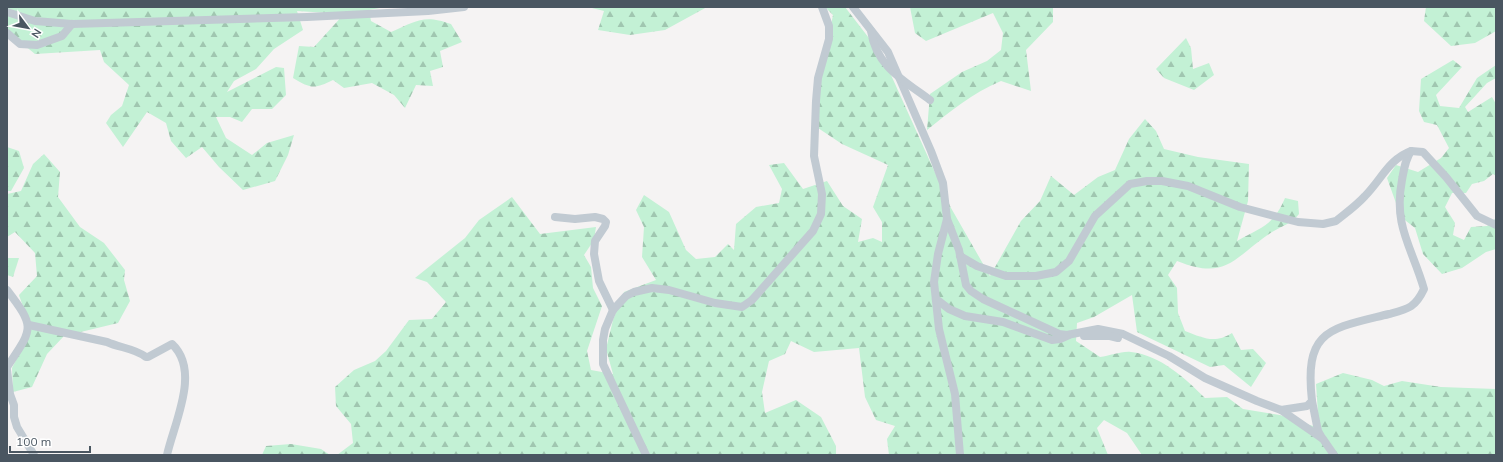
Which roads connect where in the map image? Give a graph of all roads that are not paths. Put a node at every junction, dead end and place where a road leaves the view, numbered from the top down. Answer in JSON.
{"nodes":[{"id":1,"x":464,"y":7,"type":"edge"},
{"id":2,"x":822,"y":7,"type":"edge"},
{"id":3,"x":853,"y":7,"type":"edge"},
{"id":4,"x":7,"y":12,"type":"edge"},
{"id":5,"x":72,"y":24,"type":"junction"},
{"id":6,"x":7,"y":33,"type":"edge"},
{"id":7,"x":898,"y":75,"type":"junction"},
{"id":8,"x":930,"y":100,"type":"dead end"},
{"id":9,"x":1411,"y":151,"type":"junction"},
{"id":10,"x":555,"y":218,"type":"dead end"},
{"id":11,"x":947,"y":219,"type":"junction"},
{"id":12,"x":1496,"y":225,"type":"edge"},
{"id":13,"x":960,"y":256,"type":"junction"},
{"id":14,"x":7,"y":290,"type":"edge"},
{"id":15,"x":936,"y":299,"type":"junction"},
{"id":16,"x":614,"y":310,"type":"junction"},
{"id":17,"x":29,"y":325,"type":"junction"},
{"id":18,"x":1068,"y":336,"type":"junction"},
{"id":19,"x":7,"y":367,"type":"edge"},
{"id":20,"x":7,"y":370,"type":"edge"},
{"id":21,"x":1312,"y":400,"type":"junction"},
{"id":22,"x":1281,"y":410,"type":"junction"},
{"id":23,"x":1323,"y":439,"type":"junction"},
{"id":24,"x":34,"y":455,"type":"edge"},
{"id":25,"x":167,"y":455,"type":"edge"},
{"id":26,"x":646,"y":455,"type":"edge"},
{"id":27,"x":960,"y":455,"type":"edge"},
{"id":28,"x":1334,"y":455,"type":"edge"}],
"edges":[{"from":1,"to":5,"type":"street"},
{"from":2,"to":16,"type":"street"},
{"from":3,"to":7,"type":"street"},
{"from":4,"to":5,"type":"street"},
{"from":5,"to":6,"type":"street"},
{"from":7,"to":8,"type":"street"},
{"from":7,"to":11,"type":"street"},
{"from":9,"to":12,"type":"street"},
{"from":9,"to":13,"type":"street"},
{"from":9,"to":21,"type":"street"},
{"from":10,"to":16,"type":"street"},
{"from":11,"to":13,"type":"street"},
{"from":11,"to":15,"type":"street"},
{"from":13,"to":18,"type":"street"},
{"from":14,"to":17,"type":"street"},
{"from":15,"to":18,"type":"street"},
{"from":15,"to":27,"type":"street"},
{"from":16,"to":26,"type":"street"},
{"from":17,"to":19,"type":"street"},
{"from":17,"to":25,"type":"street"},
{"from":18,"to":22,"type":"street"},
{"from":20,"to":24,"type":"street"},
{"from":21,"to":22,"type":"street"},
{"from":21,"to":23,"type":"street"},
{"from":22,"to":23,"type":"street"},
{"from":23,"to":28,"type":"street"}]}
